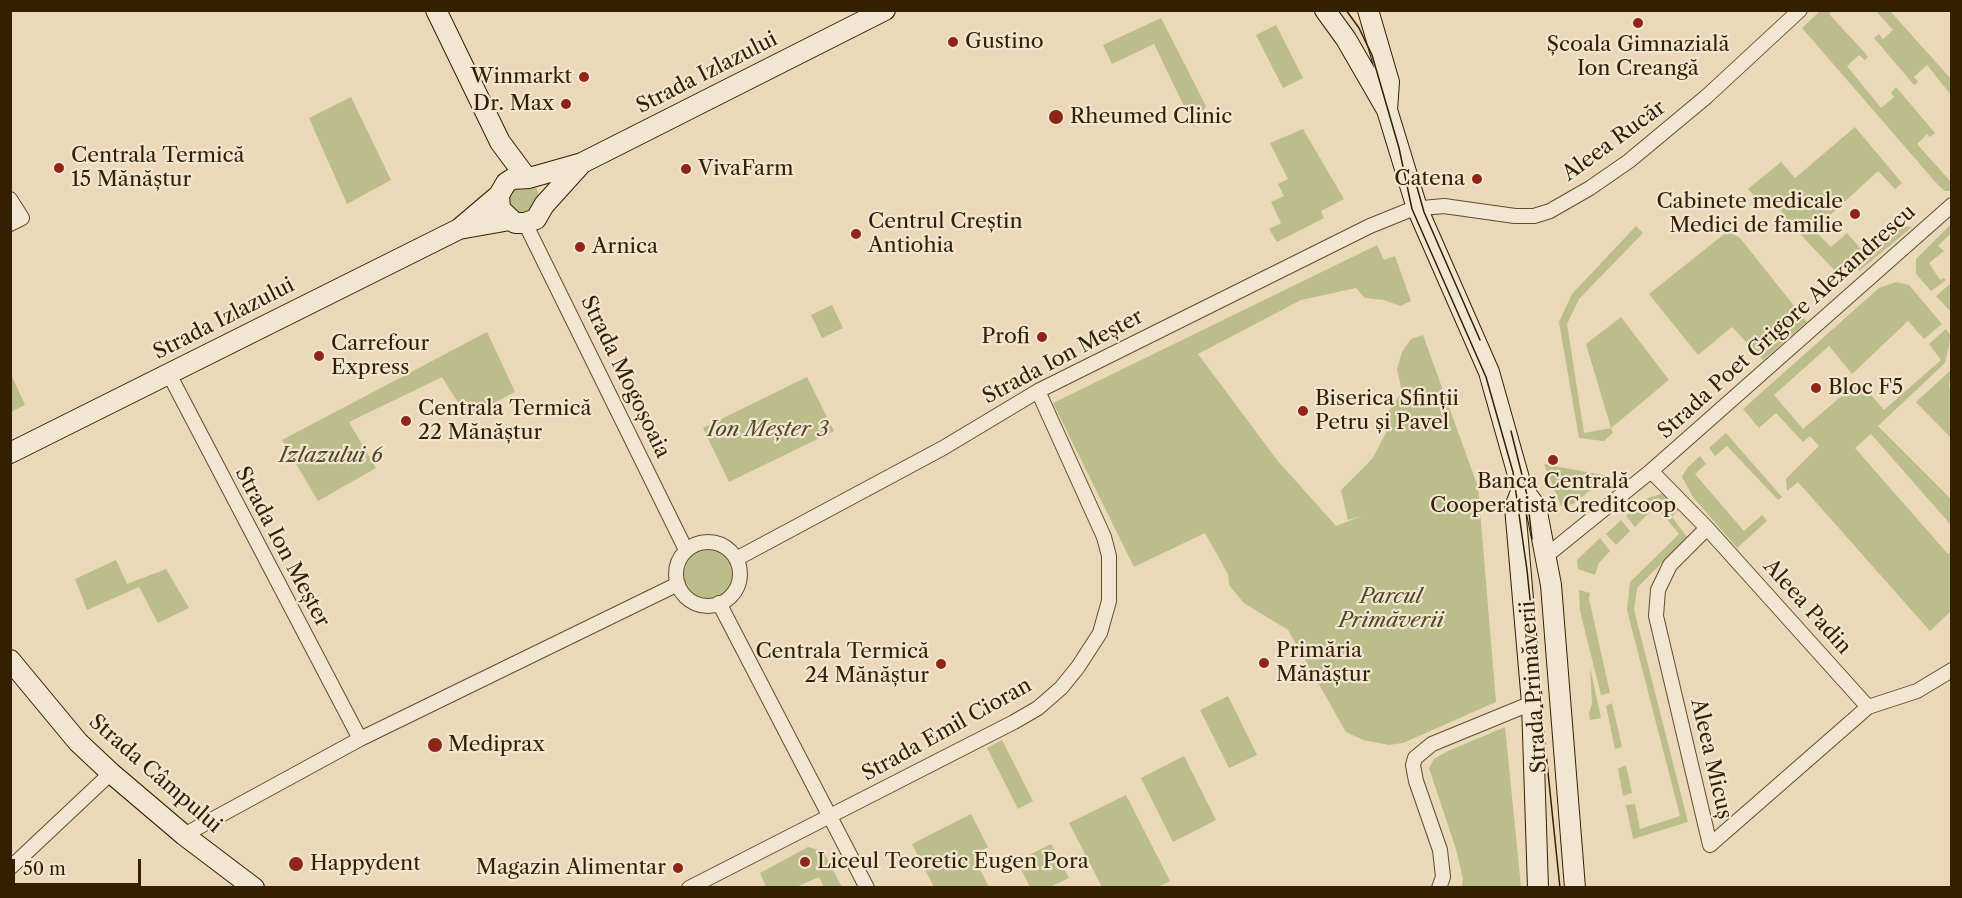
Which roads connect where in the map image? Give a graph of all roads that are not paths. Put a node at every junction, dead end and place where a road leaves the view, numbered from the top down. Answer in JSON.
{"nodes":[{"id":1,"x":436,"y":10,"type":"edge"},
{"id":2,"x":885,"y":10,"type":"edge"},
{"id":3,"x":1325,"y":10,"type":"edge"},
{"id":4,"x":1368,"y":10,"type":"edge"},
{"id":5,"x":1800,"y":10,"type":"edge"},
{"id":6,"x":1387,"y":110,"type":"junction"},
{"id":7,"x":500,"y":142,"type":"junction"},
{"id":8,"x":582,"y":163,"type":"junction"},
{"id":9,"x":527,"y":178,"type":"junction"},
{"id":10,"x":500,"y":191,"type":"junction"},
{"id":11,"x":10,"y":199,"type":"edge"},
{"id":12,"x":544,"y":205,"type":"junction"},
{"id":13,"x":1952,"y":205,"type":"edge"},
{"id":14,"x":1417,"y":208,"type":"junction"},
{"id":15,"x":517,"y":222,"type":"junction"},
{"id":16,"x":10,"y":224,"type":"edge"},
{"id":17,"x":459,"y":229,"type":"junction"},
{"id":18,"x":169,"y":374,"type":"junction"},
{"id":19,"x":1038,"y":391,"type":"junction"},
{"id":20,"x":10,"y":453,"type":"edge"},
{"id":21,"x":1651,"y":471,"type":"junction"},
{"id":22,"x":1522,"y":489,"type":"junction"},
{"id":23,"x":1707,"y":528,"type":"junction"},
{"id":24,"x":686,"y":550,"type":"junction"},
{"id":25,"x":1546,"y":556,"type":"junction"},
{"id":26,"x":736,"y":559,"type":"junction"},
{"id":27,"x":678,"y":584,"type":"junction"},
{"id":28,"x":719,"y":603,"type":"junction"},
{"id":29,"x":10,"y":660,"type":"edge"},
{"id":30,"x":1952,"y":670,"type":"edge"},
{"id":31,"x":1532,"y":703,"type":"junction"},
{"id":32,"x":1868,"y":707,"type":"junction"},
{"id":33,"x":360,"y":739,"type":"junction"},
{"id":34,"x":111,"y":773,"type":"junction"},
{"id":35,"x":830,"y":817,"type":"junction"},
{"id":36,"x":184,"y":835,"type":"junction"},
{"id":37,"x":10,"y":868,"type":"edge"},
{"id":38,"x":254,"y":888,"type":"edge"},
{"id":39,"x":689,"y":888,"type":"edge"},
{"id":40,"x":867,"y":888,"type":"edge"},
{"id":41,"x":1439,"y":888,"type":"edge"},
{"id":42,"x":1538,"y":888,"type":"edge"},
{"id":43,"x":1575,"y":888,"type":"edge"}],
"edges":[{"from":1,"to":7,"type":"main road"},
{"from":2,"to":8,"type":"main road","name":"Strada Izlazului"},
{"from":3,"to":6,"type":"main road","name":"Strada Primăverii"},
{"from":4,"to":6,"type":"main road","name":"Strada Primăverii"},
{"from":5,"to":14,"type":"street","name":"Aleea Rucăr"},
{"from":6,"to":14,"type":"main road","name":"Strada Primăverii"},
{"from":7,"to":9,"type":"main road"},
{"from":7,"to":10,"type":"main road"},
{"from":8,"to":9,"type":"main road","name":"Strada Izlazului"},
{"from":8,"to":12,"type":"main road","name":"Strada Izlazului"},
{"from":9,"to":10,"type":"main road","name":"Strada Izlazului"},
{"from":9,"to":12,"type":"main road"},
{"from":10,"to":15,"type":"main road"},
{"from":10,"to":17,"type":"main road","name":"Strada Izlazului"},
{"from":11,"to":16,"type":"street"},
{"from":12,"to":15,"type":"main road","name":"Strada Izlazului"},
{"from":13,"to":21,"type":"street","name":"Strada Poet Grigore Alexandrescu"},
{"from":14,"to":19,"type":"street","name":"Strada Ion Meșter"},
{"from":14,"to":22,"type":"main road","name":"Strada Primăverii"},
{"from":15,"to":17,"type":"main road","name":"Strada Izlazului"},
{"from":15,"to":24,"type":"street","name":"Strada Mogoșoaia"},
{"from":17,"to":18,"type":"main road","name":"Strada Izlazului"},
{"from":18,"to":20,"type":"main road","name":"Strada Izlazului"},
{"from":18,"to":33,"type":"street","name":"Strada Ion Meșter"},
{"from":19,"to":26,"type":"street","name":"Strada Ion Meșter"},
{"from":19,"to":35,"type":"street","name":"Strada Emil Cioran"},
{"from":21,"to":23,"type":"street","name":"Aleea Padin"},
{"from":21,"to":25,"type":"street","name":"Strada Poet Grigore Alexandrescu"},
{"from":22,"to":25,"type":"main road","name":"Strada Primăverii"},
{"from":22,"to":31,"type":"main road","name":"Strada Primăverii"},
{"from":23,"to":32,"type":"street","name":"Aleea Padin"},
{"from":23,"to":32,"type":"street","name":"Aleea Micuș"},
{"from":24,"to":26,"type":"street"},
{"from":24,"to":27,"type":"street"},
{"from":25,"to":43,"type":"main road","name":"Strada Primăverii"},
{"from":26,"to":28,"type":"street"},
{"from":27,"to":28,"type":"street"},
{"from":27,"to":33,"type":"street"},
{"from":28,"to":35,"type":"street"},
{"from":29,"to":34,"type":"main road","name":"Strada Câmpului"},
{"from":30,"to":32,"type":"street"},
{"from":31,"to":41,"type":"street"},
{"from":31,"to":42,"type":"main road","name":"Strada Primăverii"},
{"from":33,"to":36,"type":"street"},
{"from":34,"to":36,"type":"main road","name":"Strada Câmpului"},
{"from":34,"to":37,"type":"street"},
{"from":35,"to":39,"type":"street","name":"Strada Emil Cioran"},
{"from":35,"to":40,"type":"street"},
{"from":36,"to":38,"type":"main road","name":"Strada Câmpului"}]}
